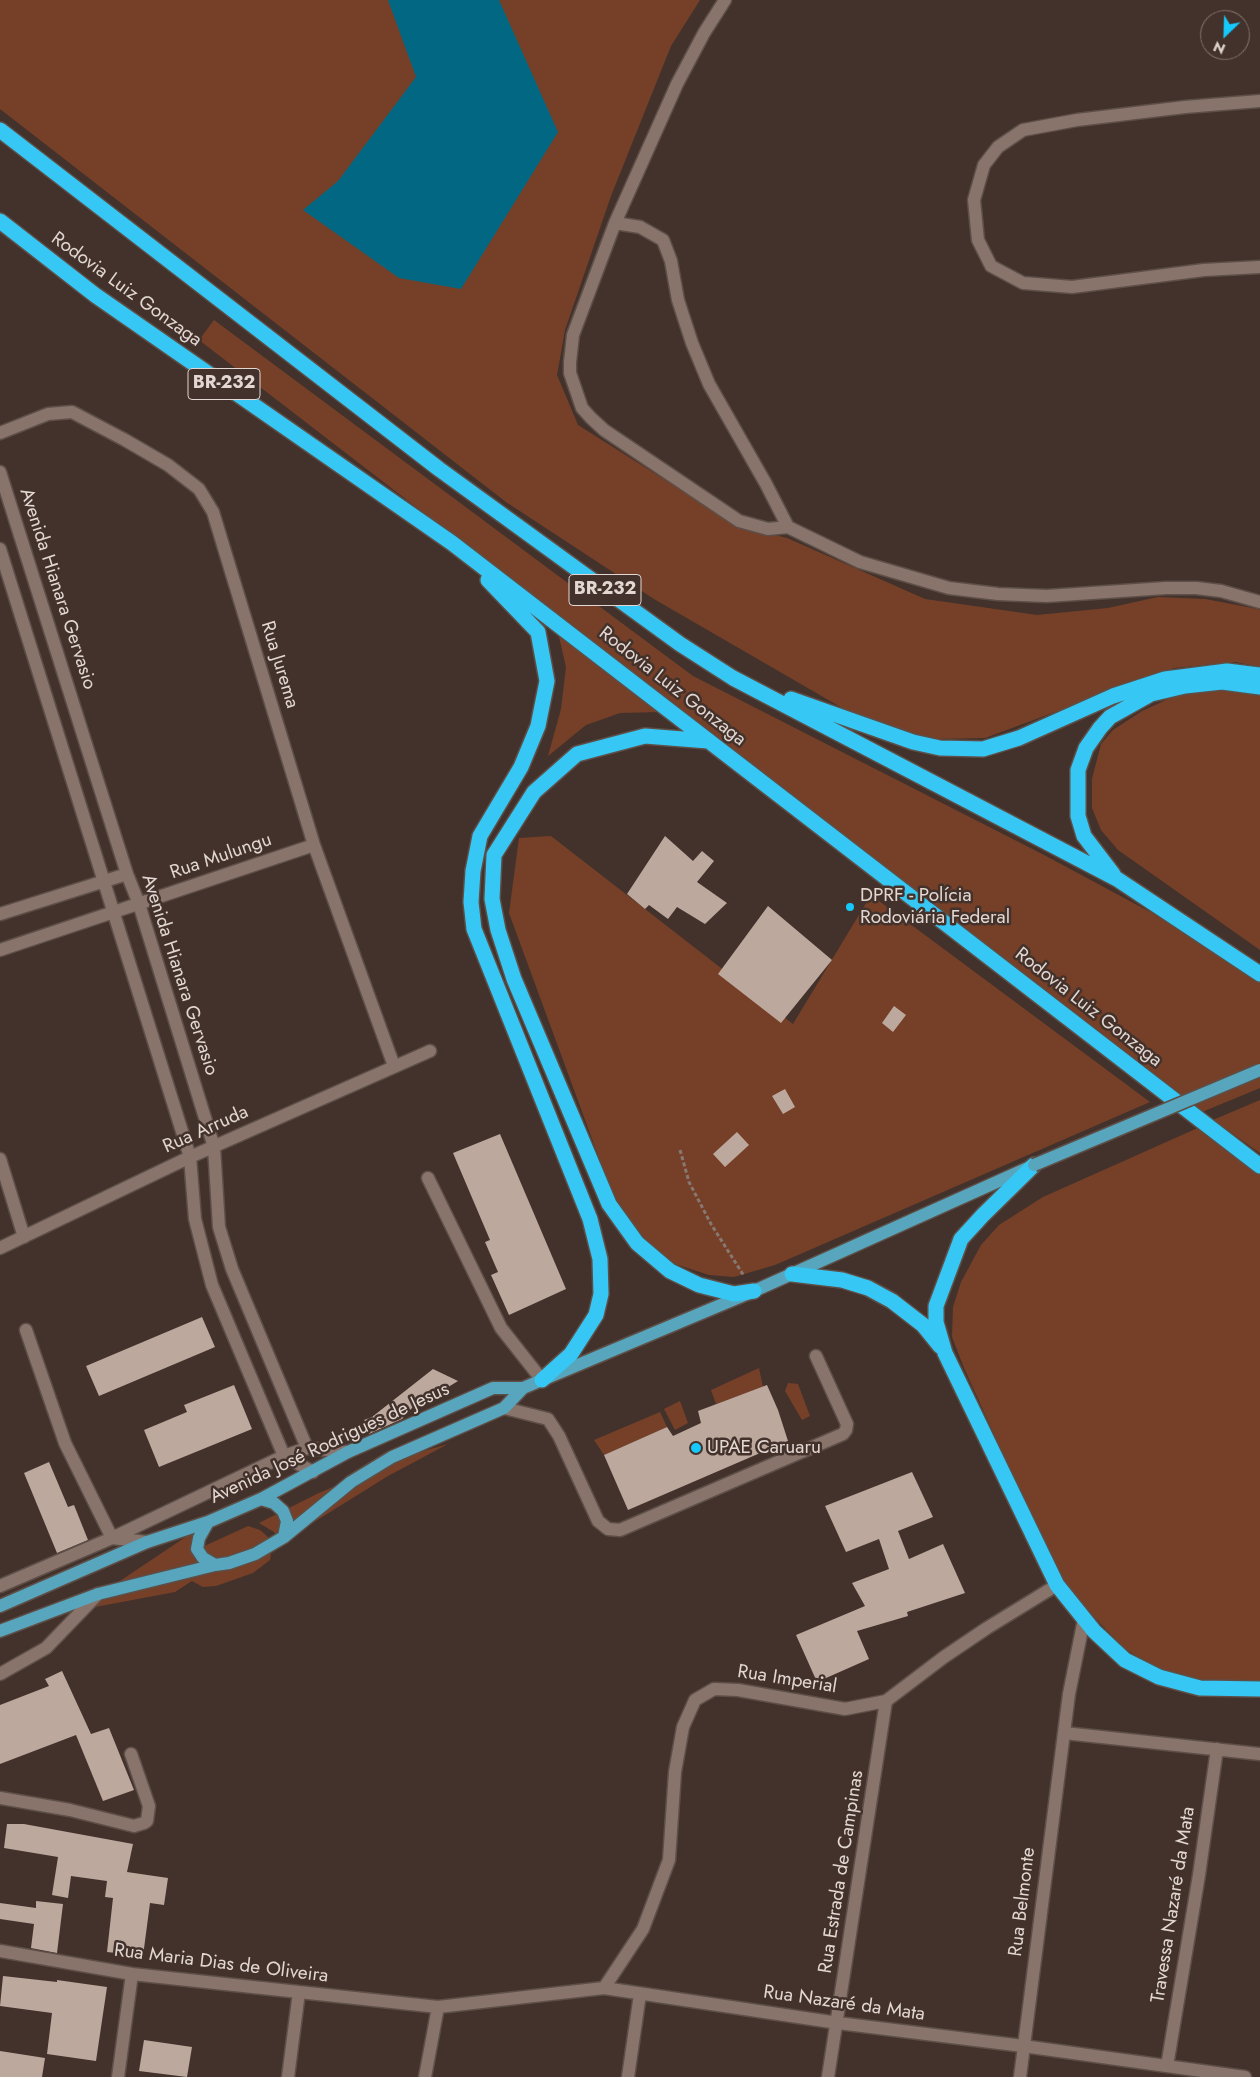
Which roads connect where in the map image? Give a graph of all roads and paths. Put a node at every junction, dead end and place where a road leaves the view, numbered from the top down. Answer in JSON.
{"nodes":[{"id":1,"x":725,"y":0,"type":"edge"},
{"id":2,"x":1260,"y":101,"type":"edge"},
{"id":3,"x":0,"y":130,"type":"edge"},
{"id":4,"x":0,"y":221,"type":"edge"},
{"id":5,"x":615,"y":223,"type":"junction"},
{"id":6,"x":1260,"y":267,"type":"edge"},
{"id":7,"x":0,"y":433,"type":"edge"},
{"id":8,"x":0,"y":472,"type":"edge"},
{"id":9,"x":788,"y":527,"type":"junction"},
{"id":10,"x":452,"y":543,"type":"junction"},
{"id":11,"x":0,"y":549,"type":"edge"},
{"id":12,"x":1260,"y":602,"type":"edge"},
{"id":13,"x":1260,"y":675,"type":"edge"},
{"id":14,"x":733,"y":678,"type":"junction"},
{"id":15,"x":1260,"y":687,"type":"edge"},
{"id":16,"x":708,"y":740,"type":"junction"},
{"id":17,"x":314,"y":846,"type":"junction"},
{"id":18,"x":127,"y":874,"type":"junction"},
{"id":19,"x":1117,"y":879,"type":"junction"},
{"id":20,"x":104,"y":882,"type":"junction"},
{"id":21,"x":139,"y":904,"type":"junction"},
{"id":22,"x":112,"y":913,"type":"junction"},
{"id":23,"x":0,"y":914,"type":"edge"},
{"id":24,"x":0,"y":950,"type":"edge"},
{"id":25,"x":1260,"y":974,"type":"edge"},
{"id":26,"x":430,"y":1051,"type":"dead end"},
{"id":27,"x":394,"y":1066,"type":"junction"},
{"id":28,"x":1260,"y":1070,"type":"edge"},
{"id":29,"x":214,"y":1147,"type":"junction"},
{"id":30,"x":680,"y":1150,"type":"dead end"},
{"id":31,"x":190,"y":1157,"type":"junction"},
{"id":32,"x":0,"y":1159,"type":"edge"},
{"id":33,"x":1034,"y":1165,"type":"junction"},
{"id":34,"x":1260,"y":1166,"type":"edge"},
{"id":35,"x":428,"y":1178,"type":"dead end"},
{"id":36,"x":24,"y":1237,"type":"junction"},
{"id":37,"x":0,"y":1248,"type":"edge"},
{"id":38,"x":792,"y":1274,"type":"junction"},
{"id":39,"x":754,"y":1291,"type":"junction"},
{"id":40,"x":26,"y":1330,"type":"dead end"},
{"id":41,"x":945,"y":1353,"type":"junction"},
{"id":42,"x":816,"y":1356,"type":"dead end"},
{"id":43,"x":542,"y":1380,"type":"junction"},
{"id":44,"x":523,"y":1388,"type":"junction"},
{"id":45,"x":504,"y":1408,"type":"junction"},
{"id":46,"x":308,"y":1448,"type":"junction"},
{"id":47,"x":348,"y":1452,"type":"junction"},
{"id":48,"x":284,"y":1456,"type":"junction"},
{"id":49,"x":313,"y":1472,"type":"junction"},
{"id":50,"x":261,"y":1499,"type":"junction"},
{"id":51,"x":208,"y":1522,"type":"junction"},
{"id":52,"x":284,"y":1537,"type":"junction"},
{"id":53,"x":112,"y":1538,"type":"junction"},
{"id":54,"x":147,"y":1542,"type":"junction"},
{"id":55,"x":215,"y":1565,"type":"junction"},
{"id":56,"x":1057,"y":1585,"type":"junction"},
{"id":57,"x":0,"y":1586,"type":"edge"},
{"id":58,"x":98,"y":1594,"type":"junction"},
{"id":59,"x":0,"y":1606,"type":"edge"},
{"id":60,"x":1084,"y":1619,"type":"junction"},
{"id":61,"x":0,"y":1631,"type":"edge"},
{"id":62,"x":0,"y":1674,"type":"edge"},
{"id":63,"x":1260,"y":1689,"type":"edge"},
{"id":64,"x":886,"y":1702,"type":"junction"},
{"id":65,"x":1064,"y":1733,"type":"junction"},
{"id":66,"x":1217,"y":1749,"type":"junction"},
{"id":67,"x":130,"y":1754,"type":"dead end"},
{"id":68,"x":1260,"y":1754,"type":"edge"},
{"id":69,"x":0,"y":1798,"type":"edge"},
{"id":70,"x":0,"y":1951,"type":"edge"},
{"id":71,"x":132,"y":1974,"type":"junction"},
{"id":72,"x":604,"y":1988,"type":"junction"},
{"id":73,"x":299,"y":1992,"type":"junction"},
{"id":74,"x":640,"y":1994,"type":"junction"},
{"id":75,"x":438,"y":2007,"type":"junction"},
{"id":76,"x":838,"y":2023,"type":"junction"},
{"id":77,"x":1023,"y":2046,"type":"junction"},
{"id":78,"x":1167,"y":2066,"type":"junction"},
{"id":79,"x":118,"y":2077,"type":"edge"},
{"id":80,"x":288,"y":2077,"type":"edge"},
{"id":81,"x":425,"y":2077,"type":"edge"},
{"id":82,"x":628,"y":2077,"type":"edge"},
{"id":83,"x":828,"y":2077,"type":"edge"},
{"id":84,"x":1020,"y":2077,"type":"edge"},
{"id":85,"x":1245,"y":2077,"type":"edge"}],
"edges":[{"from":1,"to":5,"type":"street"},
{"from":2,"to":6,"type":"street"},
{"from":3,"to":14,"type":"highway","name":"Rodovia Luiz Gonzaga","number":"BR-232"},
{"from":4,"to":10,"type":"highway","name":"Rodovia Luiz Gonzaga","number":"BR-232"},
{"from":5,"to":9,"type":"street"},
{"from":5,"to":9,"type":"street"},
{"from":7,"to":17,"type":"street","name":"Rua Jurema"},
{"from":8,"to":18,"type":"street","name":"Avenida Hianara Gervasio"},
{"from":9,"to":12,"type":"street"},
{"from":10,"to":16,"type":"highway","name":"Rodovia Luiz Gonzaga","number":"BR-232"},
{"from":10,"to":43,"type":"highway"},
{"from":11,"to":20,"type":"street"},
{"from":13,"to":14,"type":"highway"},
{"from":14,"to":19,"type":"highway","name":"Rodovia Luiz Gonzaga","number":"BR-232"},
{"from":15,"to":19,"type":"highway"},
{"from":16,"to":34,"type":"highway","name":"Rodovia Luiz Gonzaga","number":"BR-232"},
{"from":16,"to":39,"type":"highway"},
{"from":17,"to":21,"type":"street","name":"Rua Mulungu"},
{"from":17,"to":27,"type":"street","name":"Rua Jurema"},
{"from":18,"to":20,"type":"street"},
{"from":18,"to":21,"type":"street","name":"Avenida Hianara Gervasio"},
{"from":19,"to":25,"type":"highway","name":"Rodovia Luiz Gonzaga","number":"BR-232"},
{"from":20,"to":22,"type":"street"},
{"from":20,"to":23,"type":"street"},
{"from":21,"to":22,"type":"street","name":"Rua Mulungu"},
{"from":21,"to":29,"type":"street","name":"Avenida Hianara Gervasio"},
{"from":22,"to":24,"type":"street","name":"Rua Mulungu"},
{"from":22,"to":31,"type":"street"},
{"from":26,"to":27,"type":"street","name":"Rua Arruda"},
{"from":27,"to":29,"type":"street","name":"Rua Arruda"},
{"from":28,"to":33,"type":"main road","bridge":true},
{"from":29,"to":31,"type":"street","name":"Rua Arruda"},
{"from":29,"to":46,"type":"street","name":"Avenida Hianara Gervasio"},
{"from":30,"to":39,"type":"path"},
{"from":31,"to":36,"type":"street","name":"Rua Arruda"},
{"from":31,"to":48,"type":"street"},
{"from":32,"to":36,"type":"street"},
{"from":33,"to":38,"type":"main road"},
{"from":33,"to":41,"type":"highway"},
{"from":35,"to":43,"type":"street"},
{"from":36,"to":37,"type":"street","name":"Rua Arruda"},
{"from":38,"to":39,"type":"main road"},
{"from":38,"to":41,"type":"highway"},
{"from":39,"to":43,"type":"main road"},
{"from":40,"to":53,"type":"street"},
{"from":41,"to":56,"type":"highway"},
{"from":42,"to":45,"type":"street"},
{"from":43,"to":44,"type":"main road"},
{"from":44,"to":45,"type":"main road","name":"Avenida José Rodrigues de Jesus"},
{"from":44,"to":47,"type":"main road","name":"Avenida José Rodrigues de Jesus"},
{"from":45,"to":52,"type":"main road","name":"Avenida José Rodrigues de Jesus"},
{"from":46,"to":47,"type":"street"},
{"from":46,"to":48,"type":"street"},
{"from":47,"to":49,"type":"main road","name":"Avenida José Rodrigues de Jesus"},
{"from":48,"to":49,"type":"street"},
{"from":48,"to":53,"type":"street"},
{"from":49,"to":50,"type":"main road","name":"Avenida José Rodrigues de Jesus"},
{"from":50,"to":51,"type":"main road","name":"Avenida José Rodrigues de Jesus"},
{"from":50,"to":52,"type":"main road"},
{"from":51,"to":54,"type":"main road","name":"Avenida José Rodrigues de Jesus"},
{"from":51,"to":55,"type":"main road"},
{"from":52,"to":55,"type":"main road","name":"Avenida José Rodrigues de Jesus"},
{"from":53,"to":54,"type":"street"},
{"from":53,"to":57,"type":"street"},
{"from":54,"to":59,"type":"main road","name":"Avenida José Rodrigues de Jesus"},
{"from":55,"to":58,"type":"main road","name":"Avenida José Rodrigues de Jesus"},
{"from":56,"to":60,"type":"highway"},
{"from":56,"to":64,"type":"street","name":"Rua Imperial"},
{"from":58,"to":61,"type":"main road","name":"Avenida José Rodrigues de Jesus"},
{"from":58,"to":62,"type":"street"},
{"from":60,"to":63,"type":"highway"},
{"from":60,"to":65,"type":"street","name":"Rua Belmonte"},
{"from":64,"to":72,"type":"street","name":"Rua Imperial"},
{"from":64,"to":76,"type":"street","name":"Rua Estrada de Campinas"},
{"from":65,"to":66,"type":"street"},
{"from":65,"to":77,"type":"street","name":"Rua Belmonte"},
{"from":66,"to":68,"type":"street"},
{"from":66,"to":78,"type":"street","name":"Travessa Nazaré da Mata"},
{"from":67,"to":69,"type":"street"},
{"from":70,"to":71,"type":"street","name":"Rua Maria Dias de Oliveira"},
{"from":71,"to":73,"type":"street","name":"Rua Maria Dias de Oliveira"},
{"from":71,"to":79,"type":"street"},
{"from":72,"to":74,"type":"street","name":"Rua Nazaré da Mata"},
{"from":72,"to":75,"type":"street","name":"Rua Nazaré da Mata"},
{"from":73,"to":75,"type":"street","name":"Rua Maria Dias de Oliveira"},
{"from":73,"to":80,"type":"street"},
{"from":74,"to":76,"type":"street","name":"Rua Nazaré da Mata"},
{"from":74,"to":82,"type":"street"},
{"from":75,"to":81,"type":"street"},
{"from":76,"to":77,"type":"street","name":"Rua Nazaré da Mata"},
{"from":76,"to":83,"type":"street","name":"Rua Estrada de Campinas"},
{"from":77,"to":78,"type":"street","name":"Rua Nazaré da Mata"},
{"from":77,"to":84,"type":"street","name":"Rua Belmonte"},
{"from":78,"to":85,"type":"street","name":"Rua Nazaré da Mata"}]}
